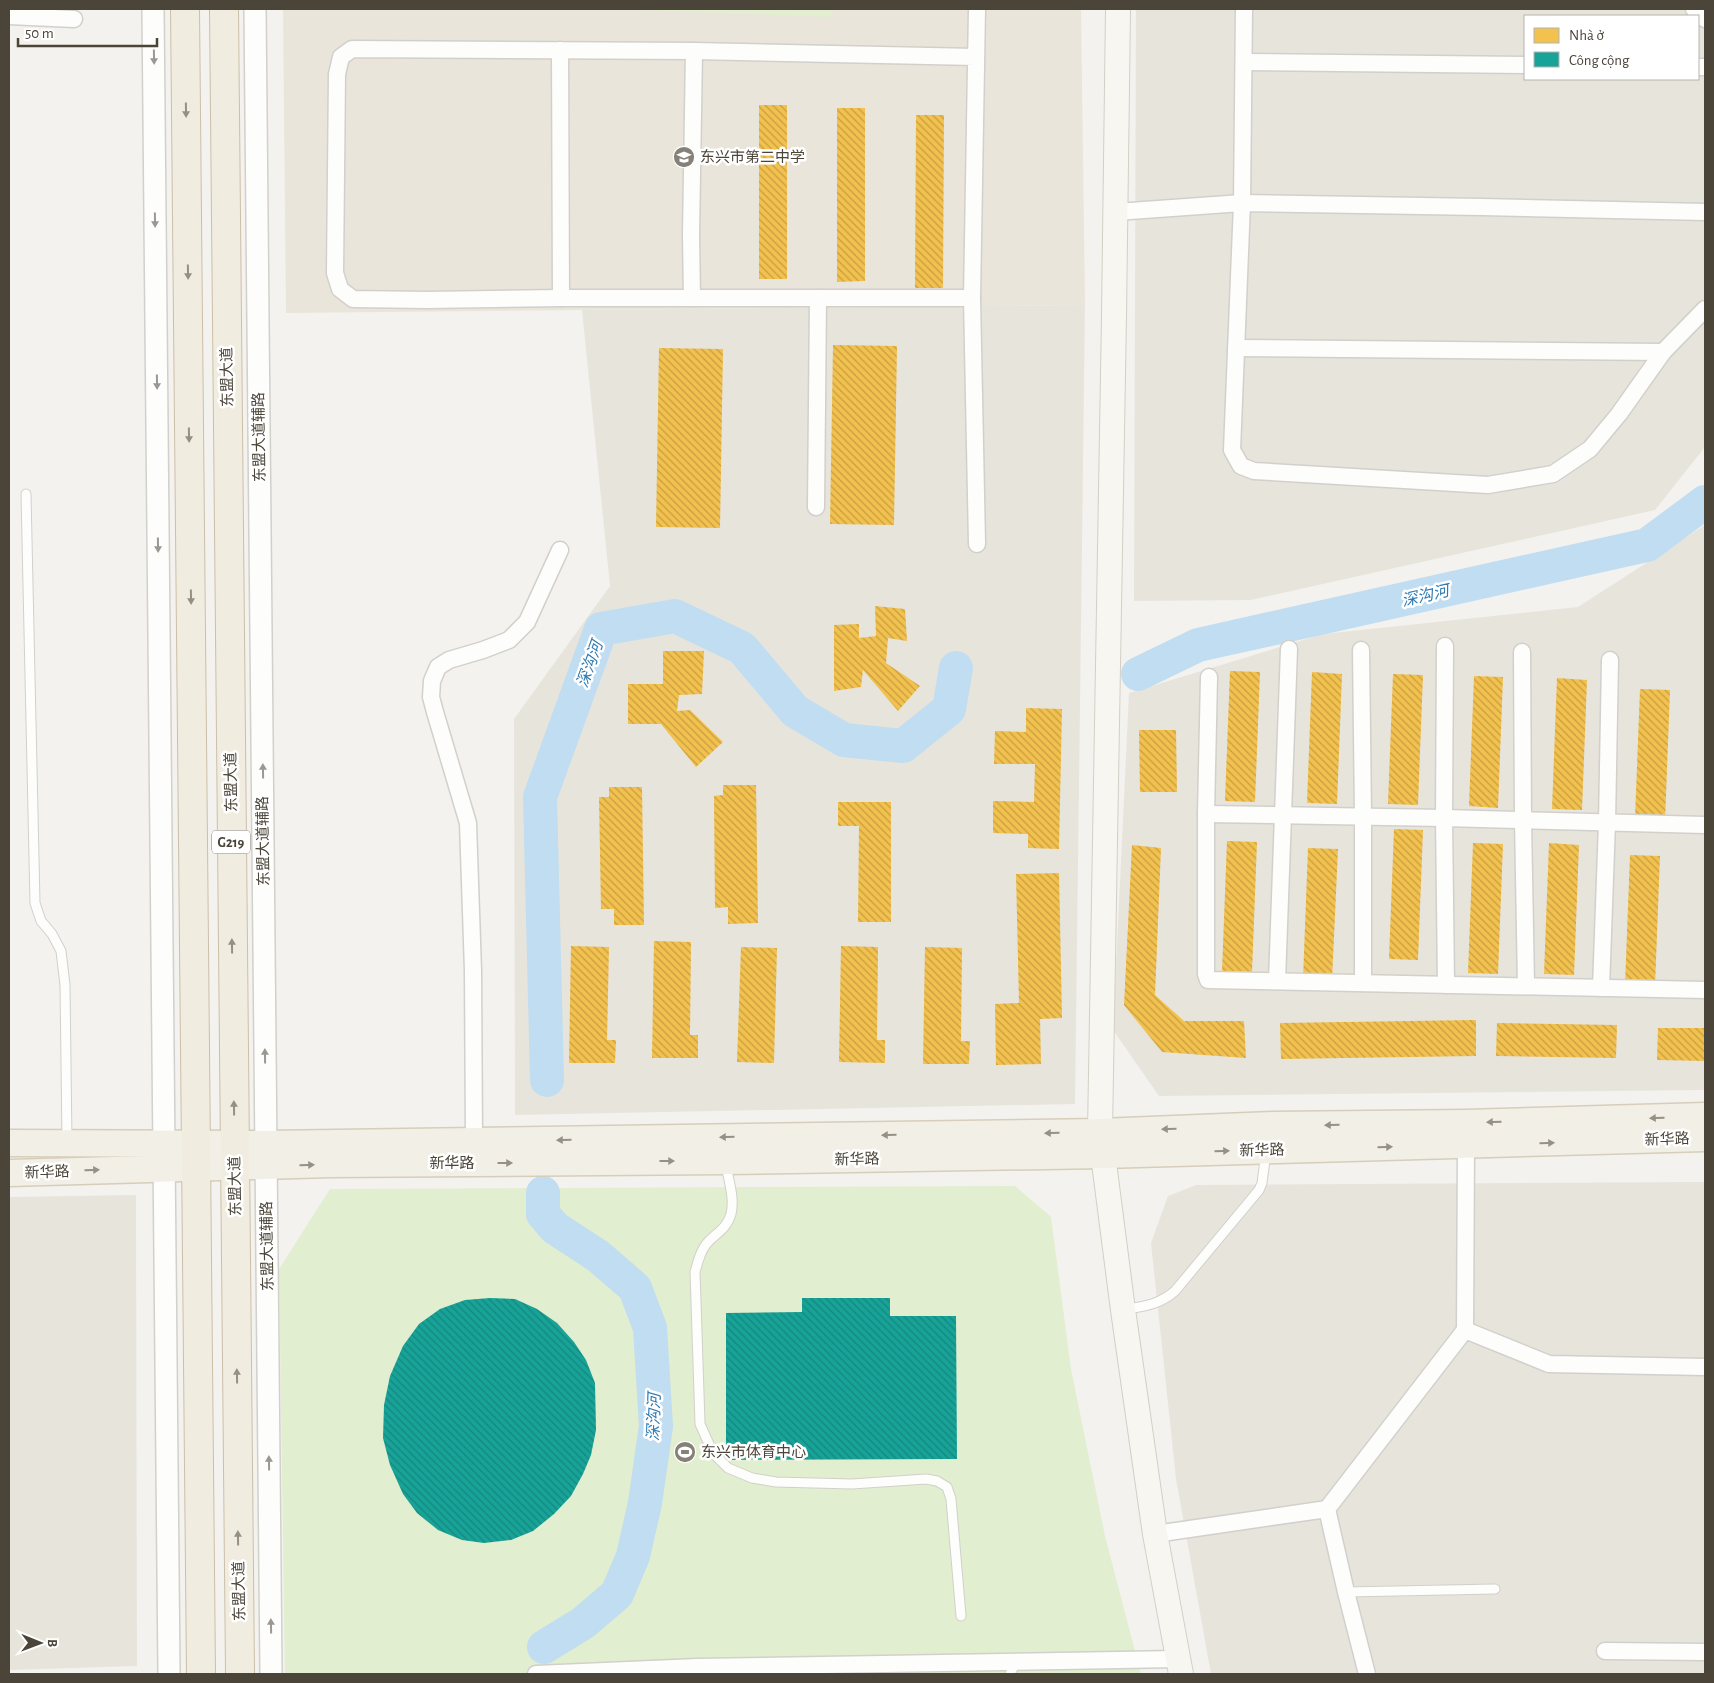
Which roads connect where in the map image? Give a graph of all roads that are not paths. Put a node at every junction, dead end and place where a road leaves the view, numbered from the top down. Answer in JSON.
{"nodes":[{"id":1,"x":153,"y":9,"type":"edge"},
{"id":2,"x":185,"y":9,"type":"edge"},
{"id":3,"x":224,"y":9,"type":"edge"},
{"id":4,"x":255,"y":9,"type":"edge"},
{"id":5,"x":977,"y":9,"type":"edge"},
{"id":6,"x":1118,"y":9,"type":"edge"},
{"id":7,"x":1244,"y":9,"type":"edge"},
{"id":8,"x":1694,"y":9,"type":"edge"},
{"id":9,"x":9,"y":16,"type":"edge"},
{"id":10,"x":74,"y":19,"type":"dead end"},
{"id":11,"x":1705,"y":19,"type":"edge"},
{"id":12,"x":560,"y":50,"type":"junction"},
{"id":13,"x":694,"y":51,"type":"junction"},
{"id":14,"x":976,"y":57,"type":"junction"},
{"id":15,"x":1244,"y":62,"type":"junction"},
{"id":16,"x":1524,"y":65,"type":"edge"},
{"id":17,"x":1242,"y":203,"type":"junction"},
{"id":18,"x":1116,"y":212,"type":"junction"},
{"id":19,"x":1705,"y":212,"type":"edge"},
{"id":20,"x":561,"y":298,"type":"junction"},
{"id":21,"x":692,"y":298,"type":"junction"},
{"id":22,"x":818,"y":298,"type":"junction"},
{"id":23,"x":972,"y":298,"type":"junction"},
{"id":24,"x":1705,"y":310,"type":"edge"},
{"id":25,"x":1236,"y":348,"type":"junction"},
{"id":26,"x":1662,"y":352,"type":"junction"},
{"id":27,"x":26,"y":494,"type":"dead end"},
{"id":28,"x":816,"y":507,"type":"dead end"},
{"id":29,"x":976,"y":544,"type":"dead end"},
{"id":30,"x":560,"y":550,"type":"dead end"},
{"id":31,"x":1445,"y":646,"type":"dead end"},
{"id":32,"x":1289,"y":649,"type":"dead end"},
{"id":33,"x":1361,"y":650,"type":"dead end"},
{"id":34,"x":1522,"y":652,"type":"dead end"},
{"id":35,"x":1610,"y":660,"type":"dead end"},
{"id":36,"x":1209,"y":677,"type":"dead end"},
{"id":37,"x":1206,"y":814,"type":"junction"},
{"id":38,"x":1283,"y":815,"type":"junction"},
{"id":39,"x":1363,"y":817,"type":"junction"},
{"id":40,"x":1444,"y":818,"type":"junction"},
{"id":41,"x":1523,"y":820,"type":"junction"},
{"id":42,"x":1607,"y":823,"type":"junction"},
{"id":43,"x":1705,"y":825,"type":"edge"},
{"id":44,"x":1277,"y":981,"type":"junction"},
{"id":45,"x":1363,"y":983,"type":"junction"},
{"id":46,"x":1446,"y":985,"type":"junction"},
{"id":47,"x":1526,"y":986,"type":"junction"},
{"id":48,"x":1601,"y":988,"type":"junction"},
{"id":49,"x":1705,"y":990,"type":"edge"},
{"id":50,"x":1705,"y":1116,"type":"edge"},
{"id":51,"x":1705,"y":1138,"type":"edge"},
{"id":52,"x":474,"y":1141,"type":"junction"},
{"id":53,"x":67,"y":1143,"type":"junction"},
{"id":54,"x":164,"y":1143,"type":"junction"},
{"id":55,"x":1102,"y":1143,"type":"junction"},
{"id":56,"x":9,"y":1144,"type":"edge"},
{"id":57,"x":1466,"y":1145,"type":"junction"},
{"id":58,"x":1266,"y":1150,"type":"junction"},
{"id":59,"x":196,"y":1155,"type":"junction"},
{"id":60,"x":234,"y":1155,"type":"junction"},
{"id":61,"x":266,"y":1155,"type":"junction"},
{"id":62,"x":726,"y":1161,"type":"junction"},
{"id":63,"x":165,"y":1169,"type":"junction"},
{"id":64,"x":9,"y":1173,"type":"edge"},
{"id":65,"x":1123,"y":1310,"type":"junction"},
{"id":66,"x":1465,"y":1330,"type":"junction"},
{"id":67,"x":1705,"y":1367,"type":"edge"},
{"id":68,"x":1327,"y":1508,"type":"junction"},
{"id":69,"x":1155,"y":1534,"type":"junction"},
{"id":70,"x":1495,"y":1589,"type":"dead end"},
{"id":71,"x":1346,"y":1592,"type":"junction"},
{"id":72,"x":961,"y":1616,"type":"dead end"},
{"id":73,"x":1605,"y":1651,"type":"dead end"},
{"id":74,"x":1705,"y":1652,"type":"edge"},
{"id":75,"x":1179,"y":1666,"type":"edge"},
{"id":76,"x":697,"y":1667,"type":"junction"},
{"id":77,"x":1013,"y":1668,"type":"edge"},
{"id":78,"x":169,"y":1674,"type":"edge"},
{"id":79,"x":201,"y":1674,"type":"edge"},
{"id":80,"x":240,"y":1674,"type":"edge"},
{"id":81,"x":271,"y":1674,"type":"edge"},
{"id":82,"x":536,"y":1674,"type":"edge"},
{"id":83,"x":670,"y":1674,"type":"edge"},
{"id":84,"x":1367,"y":1674,"type":"edge"}],
"edges":[{"from":1,"to":54,"type":"street","one_way":true},
{"from":2,"to":59,"type":"highway","number":"G219","one_way":true},
{"from":60,"to":3,"type":"highway","name":"东盟大道","number":"G219","one_way":true},
{"from":61,"to":4,"type":"street","name":"东盟大道辅路","one_way":true},
{"from":5,"to":14,"type":"street"},
{"from":6,"to":18,"type":"main road"},
{"from":7,"to":15,"type":"street"},
{"from":8,"to":11,"type":"street"},
{"from":9,"to":10,"type":"street"},
{"from":12,"to":13,"type":"street"},
{"from":12,"to":20,"type":"street"},
{"from":12,"to":20,"type":"street"},
{"from":13,"to":14,"type":"street"},
{"from":13,"to":21,"type":"street"},
{"from":14,"to":23,"type":"street"},
{"from":15,"to":16,"type":"street"},
{"from":15,"to":17,"type":"street"},
{"from":17,"to":18,"type":"street"},
{"from":17,"to":19,"type":"street"},
{"from":17,"to":25,"type":"street"},
{"from":18,"to":55,"type":"main road"},
{"from":20,"to":21,"type":"street"},
{"from":21,"to":22,"type":"street"},
{"from":22,"to":23,"type":"street"},
{"from":22,"to":28,"type":"street"},
{"from":23,"to":29,"type":"street"},
{"from":24,"to":26,"type":"street"},
{"from":25,"to":26,"type":"street"},
{"from":25,"to":26,"type":"street"},
{"from":27,"to":53,"type":"lane"},
{"from":30,"to":52,"type":"street"},
{"from":31,"to":40,"type":"street"},
{"from":32,"to":38,"type":"street"},
{"from":33,"to":39,"type":"street"},
{"from":34,"to":41,"type":"street"},
{"from":35,"to":42,"type":"street"},
{"from":36,"to":37,"type":"street"},
{"from":37,"to":38,"type":"street"},
{"from":37,"to":44,"type":"street"},
{"from":38,"to":39,"type":"street"},
{"from":38,"to":44,"type":"street"},
{"from":39,"to":40,"type":"street"},
{"from":39,"to":45,"type":"street"},
{"from":40,"to":41,"type":"street"},
{"from":40,"to":46,"type":"street"},
{"from":41,"to":42,"type":"street"},
{"from":41,"to":47,"type":"street"},
{"from":42,"to":43,"type":"street"},
{"from":42,"to":48,"type":"street"},
{"from":44,"to":45,"type":"street"},
{"from":45,"to":46,"type":"street"},
{"from":46,"to":47,"type":"street"},
{"from":47,"to":48,"type":"street"},
{"from":48,"to":49,"type":"street"},
{"from":50,"to":55,"type":"main road","name":"新华路","one_way":true},
{"from":57,"to":51,"type":"main road","name":"新华路","one_way":true},
{"from":55,"to":52,"type":"main road","name":"新华路","one_way":true},
{"from":52,"to":61,"type":"main road","name":"新华路"},
{"from":53,"to":54,"type":"main road","name":"新华路"},
{"from":53,"to":56,"type":"main road","name":"新华路"},
{"from":54,"to":59,"type":"main road","name":"新华路"},
{"from":54,"to":63,"type":"street"},
{"from":55,"to":58,"type":"main road","name":"新华路","one_way":true},
{"from":55,"to":62,"type":"main road","name":"新华路"},
{"from":55,"to":65,"type":"main road"},
{"from":58,"to":57,"type":"main road","name":"新华路","one_way":true},
{"from":57,"to":66,"type":"street"},
{"from":58,"to":65,"type":"lane"},
{"from":59,"to":60,"type":"main road","name":"新华路"},
{"from":59,"to":63,"type":"main road","name":"新华路"},
{"from":59,"to":79,"type":"highway","number":"G219"},
{"from":60,"to":61,"type":"main road","name":"新华路"},
{"from":80,"to":60,"type":"highway","name":"东盟大道","number":"G219","one_way":true},
{"from":61,"to":62,"type":"main road","name":"新华路","one_way":true},
{"from":81,"to":61,"type":"street","name":"东盟大道辅路","one_way":true},
{"from":62,"to":72,"type":"lane"},
{"from":64,"to":63,"type":"main road","name":"新华路","one_way":true},
{"from":63,"to":78,"type":"street"},
{"from":65,"to":69,"type":"main road"},
{"from":66,"to":67,"type":"street"},
{"from":66,"to":68,"type":"street"},
{"from":68,"to":69,"type":"street"},
{"from":68,"to":71,"type":"street"},
{"from":69,"to":75,"type":"main road"},
{"from":70,"to":71,"type":"lane"},
{"from":71,"to":84,"type":"street"},
{"from":73,"to":74,"type":"street"},
{"from":75,"to":77,"type":"street"},
{"from":76,"to":77,"type":"street"},
{"from":76,"to":82,"type":"street"},
{"from":76,"to":83,"type":"lane"}]}
